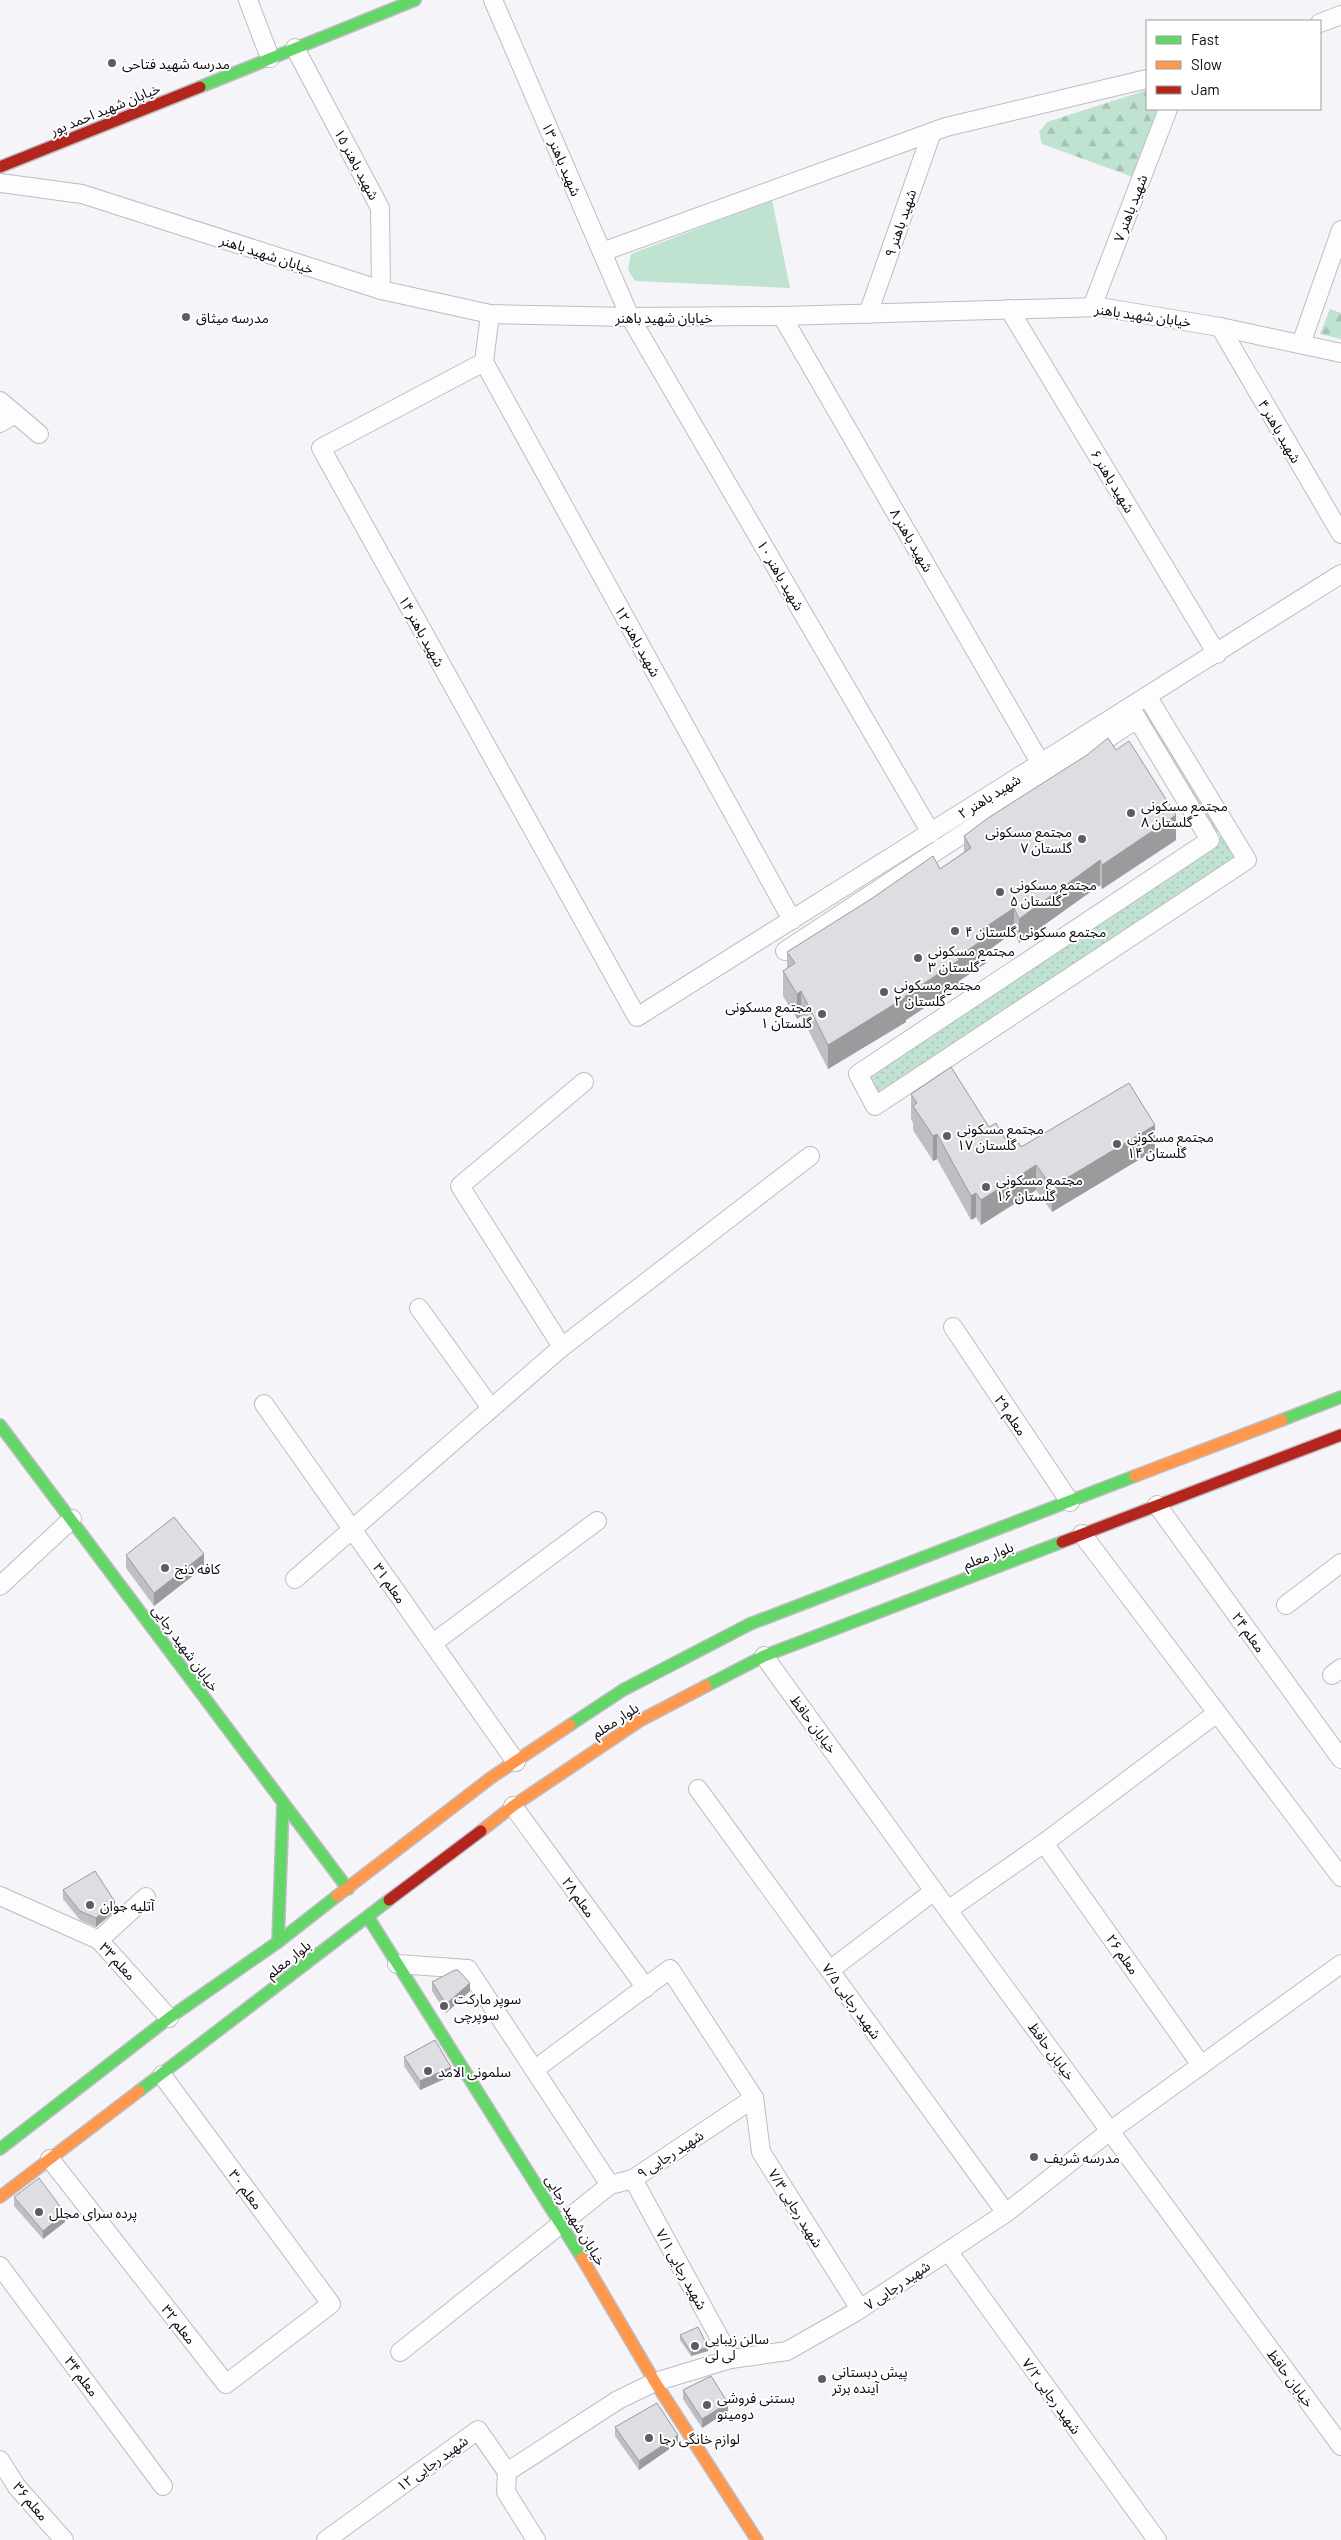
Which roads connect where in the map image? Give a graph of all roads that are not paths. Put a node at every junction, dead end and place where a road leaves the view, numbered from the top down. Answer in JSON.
{"nodes":[{"id":1,"x":248,"y":0,"type":"edge"},
{"id":2,"x":415,"y":0,"type":"edge"},
{"id":3,"x":493,"y":0,"type":"edge"},
{"id":4,"x":1341,"y":15,"type":"edge"},
{"id":5,"x":1321,"y":23,"type":"edge"},
{"id":6,"x":295,"y":48,"type":"junction"},
{"id":7,"x":270,"y":58,"type":"junction"},
{"id":8,"x":1146,"y":79,"type":"edge"},
{"id":9,"x":1168,"y":110,"type":"edge"},
{"id":10,"x":932,"y":132,"type":"junction"},
{"id":11,"x":0,"y":166,"type":"edge"},
{"id":12,"x":0,"y":183,"type":"edge"},
{"id":13,"x":1341,"y":230,"type":"edge"},
{"id":14,"x":602,"y":252,"type":"junction"},
{"id":15,"x":380,"y":290,"type":"junction"},
{"id":16,"x":1092,"y":307,"type":"junction"},
{"id":17,"x":1009,"y":309,"type":"junction"},
{"id":18,"x":490,"y":314,"type":"junction"},
{"id":19,"x":868,"y":314,"type":"junction"},
{"id":20,"x":782,"y":316,"type":"junction"},
{"id":21,"x":630,"y":317,"type":"junction"},
{"id":22,"x":1220,"y":327,"type":"junction"},
{"id":23,"x":1300,"y":344,"type":"junction"},
{"id":24,"x":1341,"y":353,"type":"edge"},
{"id":25,"x":484,"y":362,"type":"junction"},
{"id":26,"x":0,"y":401,"type":"edge"},
{"id":27,"x":15,"y":414,"type":"junction"},
{"id":28,"x":0,"y":423,"type":"edge"},
{"id":29,"x":40,"y":434,"type":"dead end"},
{"id":30,"x":1341,"y":534,"type":"edge"},
{"id":31,"x":1341,"y":574,"type":"edge"},
{"id":32,"x":1216,"y":654,"type":"junction"},
{"id":33,"x":1147,"y":696,"type":"junction"},
{"id":34,"x":1133,"y":713,"type":"junction"},
{"id":35,"x":1042,"y":764,"type":"junction"},
{"id":36,"x":1228,"y":828,"type":"junction"},
{"id":37,"x":931,"y":833,"type":"junction"},
{"id":38,"x":1210,"y":840,"type":"junction"},
{"id":39,"x":792,"y":920,"type":"junction"},
{"id":40,"x":785,"y":951,"type":"edge"},
{"id":41,"x":636,"y":1017,"type":"joint"},
{"id":42,"x":584,"y":1082,"type":"dead end"},
{"id":43,"x":810,"y":1156,"type":"dead end"},
{"id":44,"x":419,"y":1308,"type":"dead end"},
{"id":45,"x":953,"y":1327,"type":"dead end"},
{"id":46,"x":562,"y":1347,"type":"junction"},
{"id":47,"x":1341,"y":1397,"type":"edge"},
{"id":48,"x":264,"y":1404,"type":"dead end"},
{"id":49,"x":491,"y":1408,"type":"junction"},
{"id":50,"x":0,"y":1425,"type":"edge"},
{"id":51,"x":1341,"y":1434,"type":"edge"},
{"id":52,"x":1070,"y":1502,"type":"junction"},
{"id":53,"x":1157,"y":1505,"type":"junction"},
{"id":54,"x":72,"y":1519,"type":"junction"},
{"id":55,"x":597,"y":1521,"type":"dead end"},
{"id":56,"x":352,"y":1529,"type":"junction"},
{"id":57,"x":1082,"y":1534,"type":"junction"},
{"id":58,"x":1341,"y":1563,"type":"edge"},
{"id":59,"x":295,"y":1578,"type":"dead end"},
{"id":60,"x":0,"y":1586,"type":"edge"},
{"id":61,"x":1286,"y":1604,"type":"dead end"},
{"id":62,"x":433,"y":1643,"type":"junction"},
{"id":63,"x":764,"y":1656,"type":"junction"},
{"id":64,"x":1217,"y":1713,"type":"junction"},
{"id":65,"x":1341,"y":1759,"type":"edge"},
{"id":66,"x":516,"y":1762,"type":"junction"},
{"id":67,"x":698,"y":1789,"type":"dead end"},
{"id":68,"x":282,"y":1804,"type":"junction"},
{"id":69,"x":513,"y":1806,"type":"junction"},
{"id":70,"x":1044,"y":1843,"type":"junction"},
{"id":71,"x":1341,"y":1877,"type":"edge"},
{"id":72,"x":934,"y":1891,"type":"junction"},
{"id":73,"x":350,"y":1892,"type":"junction"},
{"id":74,"x":0,"y":1896,"type":"edge"},
{"id":75,"x":146,"y":1897,"type":"dead end"},
{"id":76,"x":948,"y":1910,"type":"junction"},
{"id":77,"x":365,"y":1913,"type":"junction"},
{"id":78,"x":99,"y":1940,"type":"junction"},
{"id":79,"x":278,"y":1942,"type":"junction"},
{"id":80,"x":397,"y":1964,"type":"junction"},
{"id":81,"x":1341,"y":1964,"type":"edge"},
{"id":82,"x":830,"y":1970,"type":"junction"},
{"id":83,"x":646,"y":1988,"type":"junction"},
{"id":84,"x":169,"y":2018,"type":"junction"},
{"id":85,"x":1201,"y":2065,"type":"junction"},
{"id":86,"x":534,"y":2070,"type":"junction"},
{"id":87,"x":162,"y":2075,"type":"junction"},
{"id":88,"x":754,"y":2098,"type":"junction"},
{"id":89,"x":1110,"y":2131,"type":"junction"},
{"id":90,"x":0,"y":2149,"type":"edge"},
{"id":91,"x":50,"y":2159,"type":"junction"},
{"id":92,"x":632,"y":2179,"type":"junction"},
{"id":93,"x":610,"y":2185,"type":"junction"},
{"id":94,"x":0,"y":2197,"type":"edge"},
{"id":95,"x":1006,"y":2212,"type":"junction"},
{"id":96,"x":560,"y":2222,"type":"junction"},
{"id":97,"x":948,"y":2251,"type":"junction"},
{"id":98,"x":0,"y":2266,"type":"edge"},
{"id":99,"x":331,"y":2304,"type":"joint"},
{"id":100,"x":860,"y":2309,"type":"junction"},
{"id":101,"x":400,"y":2352,"type":"dead end"},
{"id":102,"x":731,"y":2359,"type":"junction"},
{"id":103,"x":655,"y":2382,"type":"junction"},
{"id":104,"x":1341,"y":2446,"type":"edge"},
{"id":105,"x":0,"y":2460,"type":"edge"},
{"id":106,"x":507,"y":2472,"type":"junction"},
{"id":107,"x":163,"y":2486,"type":"dead end"},
{"id":108,"x":64,"y":2540,"type":"edge"},
{"id":109,"x":326,"y":2540,"type":"edge"},
{"id":110,"x":536,"y":2540,"type":"edge"},
{"id":111,"x":757,"y":2540,"type":"edge"},
{"id":112,"x":1157,"y":2540,"type":"edge"}],
"edges":[{"from":1,"to":7,"type":"street"},
{"from":2,"to":6,"type":"main road","name":"خیابان شهید احمد پور"},
{"from":3,"to":14,"type":"street","name":"شهید باهنر ۱۳"},
{"from":4,"to":5,"type":"street"},
{"from":6,"to":7,"type":"main road","name":"خیابان شهید احمد پور"},
{"from":6,"to":15,"type":"street","name":"شهید باهنر ۱۵"},
{"from":7,"to":11,"type":"main road","name":"خیابان شهید احمد پور"},
{"from":8,"to":10,"type":"street"},
{"from":9,"to":16,"type":"street","name":"شهید باهنر ۷"},
{"from":10,"to":14,"type":"street"},
{"from":10,"to":19,"type":"street","name":"شهید باهنر ۹"},
{"from":12,"to":15,"type":"street","name":"خیابان شهید باهنر"},
{"from":13,"to":23,"type":"street"},
{"from":14,"to":21,"type":"street","name":"شهید باهنر ۱۳"},
{"from":15,"to":18,"type":"street","name":"خیابان شهید باهنر"},
{"from":16,"to":17,"type":"street","name":"خیابان شهید باهنر"},
{"from":16,"to":22,"type":"street","name":"خیابان شهید باهنر"},
{"from":17,"to":19,"type":"street","name":"خیابان شهید باهنر"},
{"from":17,"to":32,"type":"street","name":"شهید باهنر ۶"},
{"from":18,"to":21,"type":"street","name":"خیابان شهید باهنر"},
{"from":18,"to":25,"type":"street"},
{"from":19,"to":20,"type":"street","name":"خیابان شهید باهنر"},
{"from":20,"to":21,"type":"street","name":"خیابان شهید باهنر"},
{"from":20,"to":35,"type":"street","name":"شهید باهنر ۸"},
{"from":21,"to":37,"type":"street","name":"شهید باهنر ۱۰"},
{"from":22,"to":23,"type":"street","name":"خیابان شهید باهنر"},
{"from":22,"to":30,"type":"street","name":"شهید باهنر ۴"},
{"from":23,"to":24,"type":"street","name":"خیابان شهید باهنر"},
{"from":25,"to":39,"type":"street","name":"شهید باهنر ۱۲"},
{"from":25,"to":41,"type":"street","name":"شهید باهنر ۱۴"},
{"from":26,"to":27,"type":"street"},
{"from":27,"to":28,"type":"street"},
{"from":27,"to":29,"type":"street"},
{"from":31,"to":32,"type":"street","name":"شهید باهنر ۲"},
{"from":32,"to":33,"type":"street","name":"شهید باهنر ۲"},
{"from":33,"to":34,"type":"street","name":"شهید باهنر ۲"},
{"from":33,"to":36,"type":"street"},
{"from":34,"to":35,"type":"street","name":"شهید باهنر ۲"},
{"from":34,"to":38,"type":"street"},
{"from":34,"to":40,"type":"street"},
{"from":35,"to":37,"type":"street","name":"شهید باهنر ۲"},
{"from":36,"to":38,"type":"street"},
{"from":36,"to":38,"type":"street"},
{"from":37,"to":39,"type":"street","name":"شهید باهنر ۲"},
{"from":39,"to":41,"type":"street","name":"شهید باهنر ۲"},
{"from":42,"to":46,"type":"street"},
{"from":43,"to":46,"type":"street"},
{"from":44,"to":49,"type":"street"},
{"from":45,"to":52,"type":"street","name":"معلم ۲۹"},
{"from":46,"to":49,"type":"street"},
{"from":47,"to":52,"type":"main road","name":"بلوار معلم"},
{"from":48,"to":56,"type":"street","name":"معلم ۳۱"},
{"from":49,"to":56,"type":"street"},
{"from":50,"to":54,"type":"main road","name":"خیابان شهید رجایی"},
{"from":51,"to":53,"type":"main road","name":"بلوار معلم"},
{"from":52,"to":66,"type":"main road","name":"بلوار معلم"},
{"from":53,"to":57,"type":"main road","name":"بلوار معلم"},
{"from":53,"to":65,"type":"street","name":"معلم ۲۴"},
{"from":54,"to":60,"type":"street"},
{"from":54,"to":68,"type":"main road","name":"خیابان شهید رجایی"},
{"from":55,"to":62,"type":"street"},
{"from":56,"to":59,"type":"street"},
{"from":56,"to":62,"type":"street","name":"معلم ۳۱"},
{"from":57,"to":63,"type":"main road","name":"بلوار معلم"},
{"from":57,"to":64,"type":"street"},
{"from":58,"to":61,"type":"street"},
{"from":62,"to":66,"type":"street","name":"معلم ۳۱"},
{"from":63,"to":69,"type":"main road","name":"بلوار معلم"},
{"from":63,"to":72,"type":"street","name":"خیابان حافظ"},
{"from":64,"to":70,"type":"street"},
{"from":64,"to":71,"type":"street"},
{"from":66,"to":73,"type":"main road","name":"بلوار معلم"},
{"from":67,"to":82,"type":"street","name":"شهید رجایی ۷/۵"},
{"from":68,"to":73,"type":"main road","name":"خیابان شهید رجایی"},
{"from":68,"to":79,"type":"main road"},
{"from":69,"to":77,"type":"main road","name":"بلوار معلم"},
{"from":69,"to":83,"type":"street","name":"معلم ۲۸"},
{"from":70,"to":76,"type":"street"},
{"from":70,"to":85,"type":"street","name":"معلم ۲۶"},
{"from":72,"to":76,"type":"street","name":"خیابان حافظ"},
{"from":72,"to":82,"type":"street"},
{"from":73,"to":79,"type":"main road","name":"بلوار معلم"},
{"from":74,"to":78,"type":"street","name":"معلم ۳۳"},
{"from":75,"to":78,"type":"street"},
{"from":76,"to":89,"type":"street","name":"خیابان حافظ"},
{"from":77,"to":80,"type":"main road","name":"خیابان شهید رجایی"},
{"from":77,"to":87,"type":"main road","name":"بلوار معلم"},
{"from":78,"to":84,"type":"street","name":"معلم ۳۳"},
{"from":79,"to":84,"type":"main road","name":"بلوار معلم"},
{"from":80,"to":86,"type":"street"},
{"from":80,"to":96,"type":"main road","name":"خیابان شهید رجایی"},
{"from":81,"to":85,"type":"street","name":"شهید رجایی ۷"},
{"from":82,"to":95,"type":"street","name":"شهید رجایی ۷/۵"},
{"from":83,"to":86,"type":"street"},
{"from":83,"to":88,"type":"street"},
{"from":84,"to":90,"type":"main road","name":"بلوار معلم"},
{"from":85,"to":89,"type":"street","name":"شهید رجایی ۷"},
{"from":86,"to":93,"type":"street"},
{"from":87,"to":91,"type":"main road","name":"بلوار معلم"},
{"from":87,"to":99,"type":"street","name":"معلم ۳۰"},
{"from":88,"to":92,"type":"street","name":"شهید رجایی ۹"},
{"from":88,"to":100,"type":"street","name":"شهید رجایی ۷/۳"},
{"from":89,"to":95,"type":"street","name":"شهید رجایی ۷"},
{"from":89,"to":104,"type":"street","name":"خیابان حافظ"},
{"from":91,"to":94,"type":"main road","name":"بلوار معلم"},
{"from":91,"to":99,"type":"street","name":"معلم ۳۲"},
{"from":92,"to":93,"type":"street","name":"شهید رجایی ۹"},
{"from":92,"to":102,"type":"street","name":"شهید رجایی ۷/۱"},
{"from":93,"to":96,"type":"street","name":"شهید رجایی ۹"},
{"from":95,"to":97,"type":"street","name":"شهید رجایی ۷"},
{"from":96,"to":101,"type":"street","name":"شهید رجایی ۹"},
{"from":96,"to":103,"type":"main road","name":"خیابان شهید رجایی"},
{"from":97,"to":100,"type":"street","name":"شهید رجایی ۷"},
{"from":97,"to":112,"type":"street","name":"شهید رجایی ۷/۲"},
{"from":98,"to":107,"type":"street","name":"معلم ۳۴"},
{"from":100,"to":102,"type":"street","name":"شهید رجایی ۷"},
{"from":102,"to":103,"type":"street","name":"شهید رجایی ۷"},
{"from":103,"to":106,"type":"street"},
{"from":103,"to":111,"type":"main road","name":"خیابان شهید رجایی"},
{"from":105,"to":108,"type":"street","name":"معلم ۳۶"},
{"from":106,"to":109,"type":"street","name":"شهید رجایی ۱۲"},
{"from":106,"to":110,"type":"street"}]}
